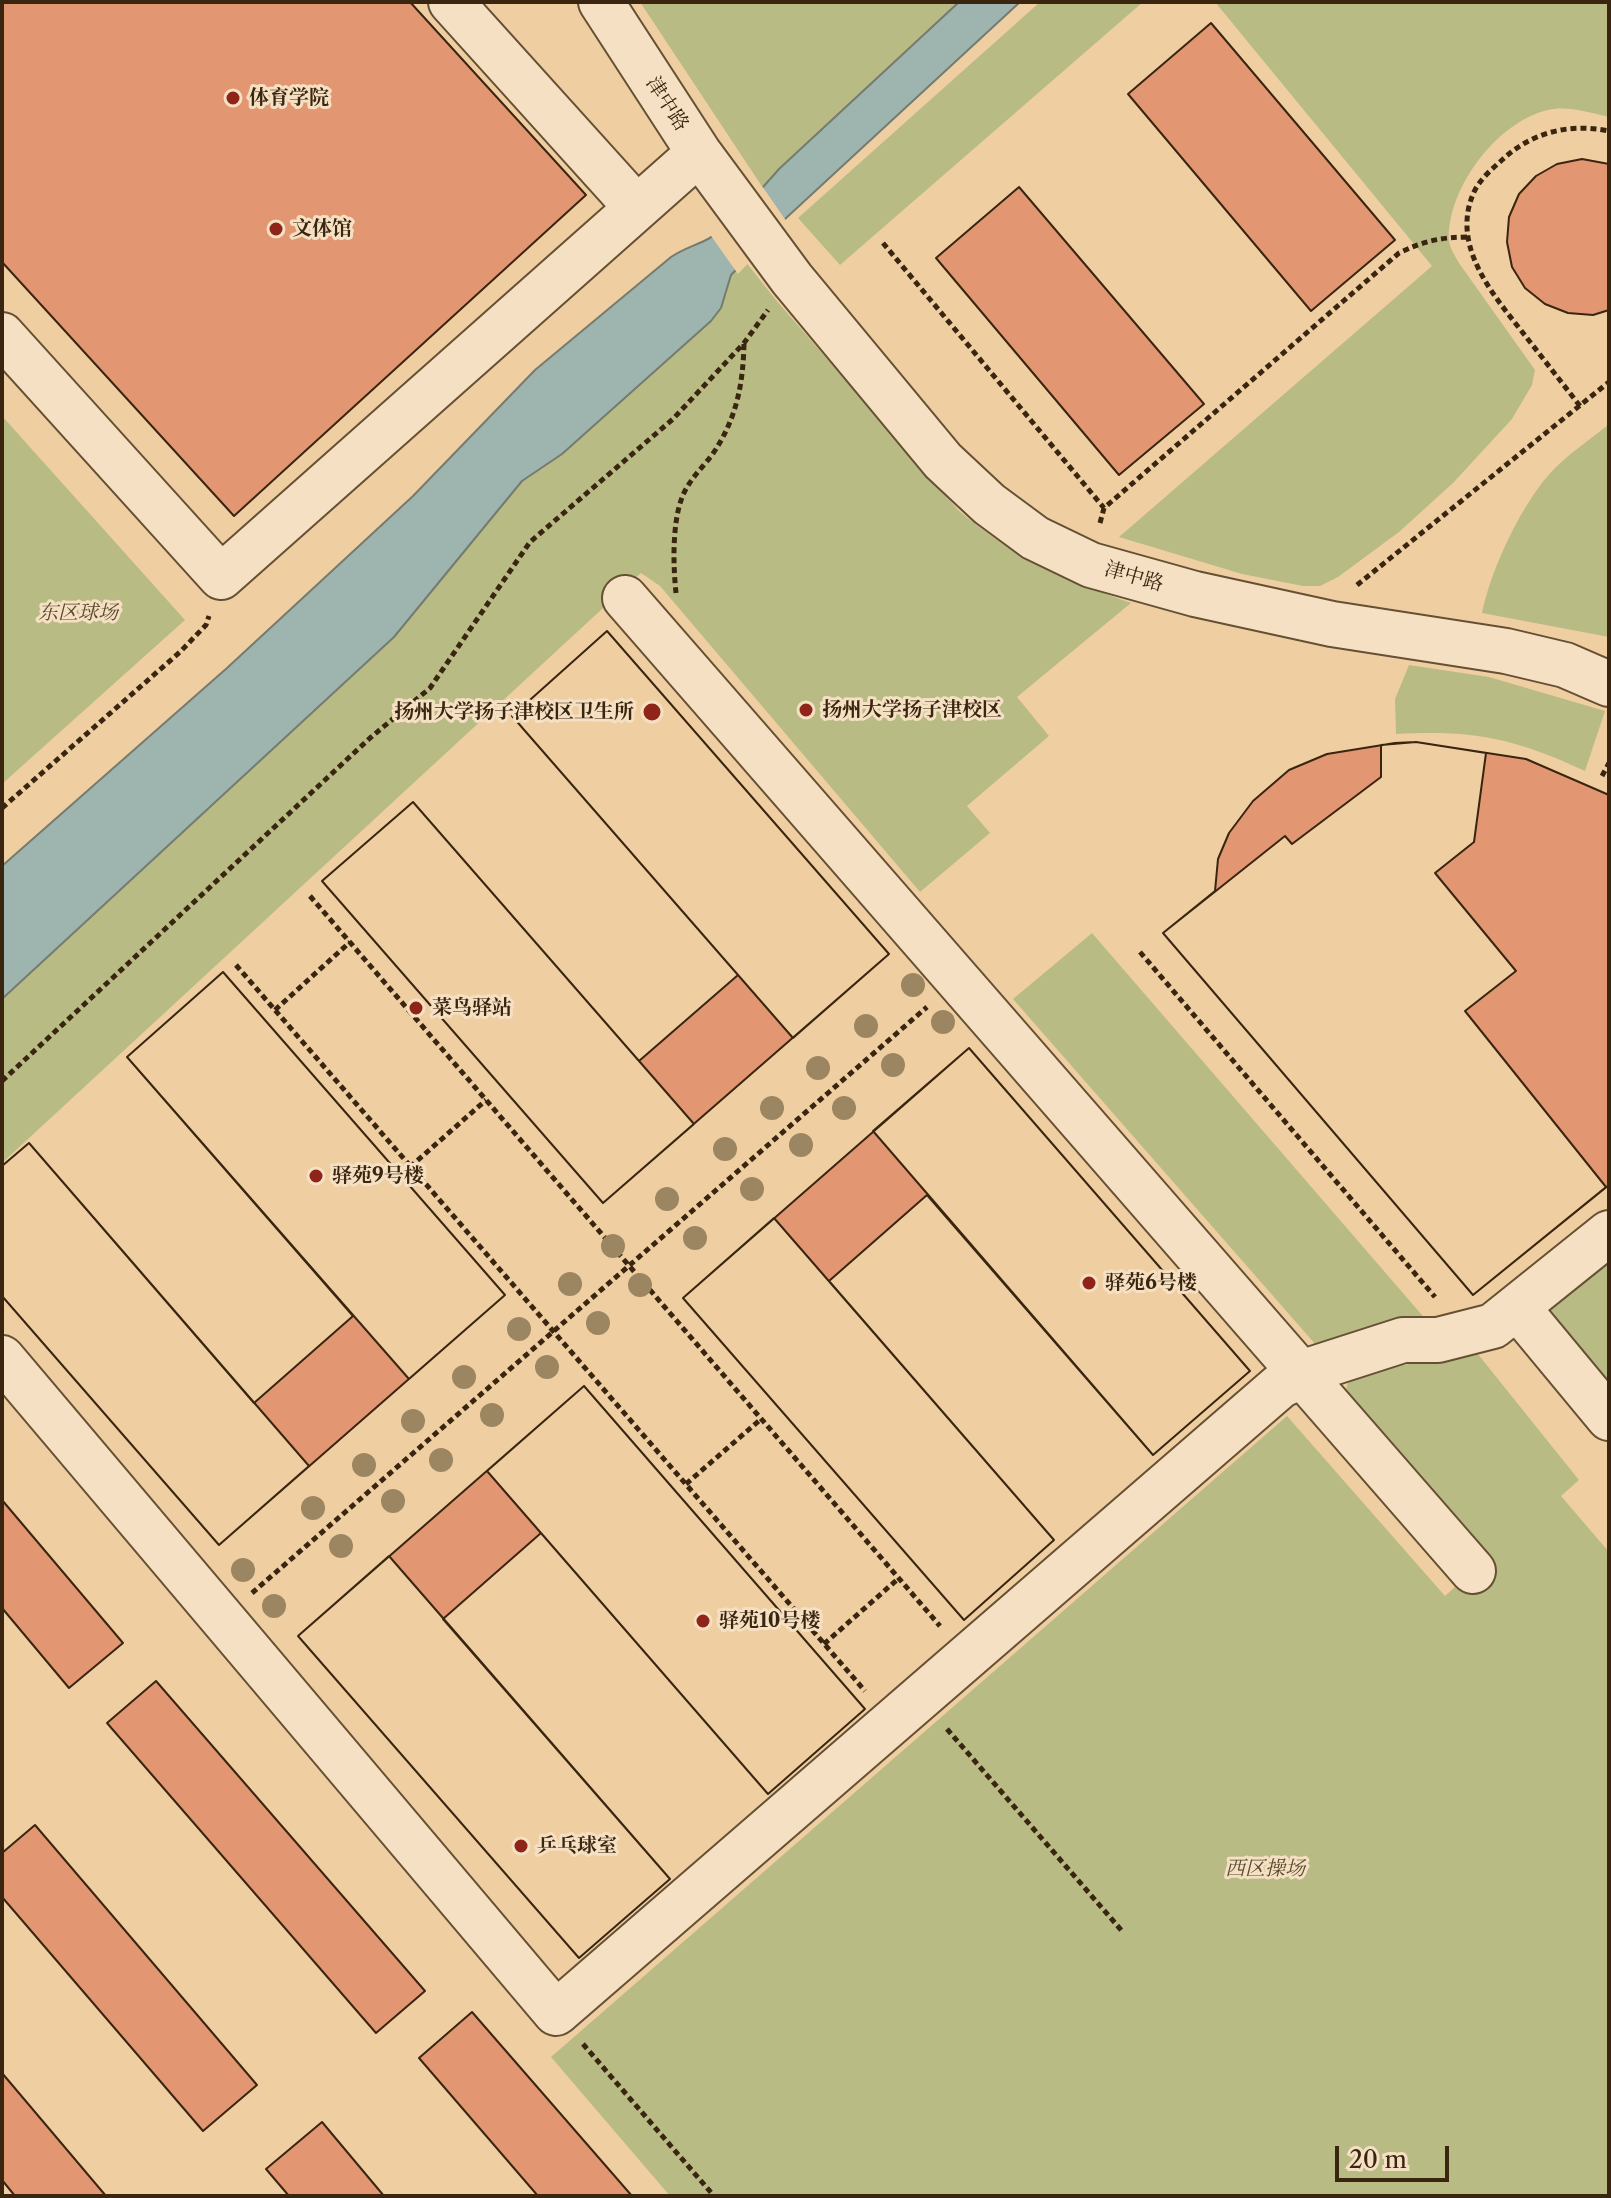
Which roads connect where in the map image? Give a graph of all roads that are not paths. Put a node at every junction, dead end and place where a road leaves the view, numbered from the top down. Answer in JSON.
{"nodes":[{"id":1,"x":451,"y":2,"type":"edge"},
{"id":2,"x":601,"y":2,"type":"edge"},
{"id":3,"x":699,"y":153,"type":"junction"},
{"id":4,"x":637,"y":208,"type":"junction"},
{"id":5,"x":2,"y":335,"type":"edge"},
{"id":6,"x":625,"y":598,"type":"dead end"},
{"id":7,"x":1609,"y":684,"type":"edge"},
{"id":8,"x":1609,"y":1233,"type":"edge"},
{"id":9,"x":1517,"y":1307,"type":"junction"},
{"id":10,"x":2,"y":1358,"type":"edge"},
{"id":11,"x":1302,"y":1375,"type":"junction"},
{"id":12,"x":1609,"y":1418,"type":"edge"},
{"id":13,"x":1473,"y":1571,"type":"dead end"}],
"edges":[{"from":1,"to":4,"type":"lane"},
{"from":2,"to":3,"type":"lane","name":"津中路"},
{"from":3,"to":4,"type":"lane"},
{"from":3,"to":7,"type":"lane","name":"津中路"},
{"from":4,"to":5,"type":"lane"},
{"from":6,"to":11,"type":"lane"},
{"from":8,"to":9,"type":"lane"},
{"from":9,"to":11,"type":"lane"},
{"from":9,"to":12,"type":"lane"},
{"from":10,"to":11,"type":"lane"},
{"from":11,"to":13,"type":"lane"}]}
